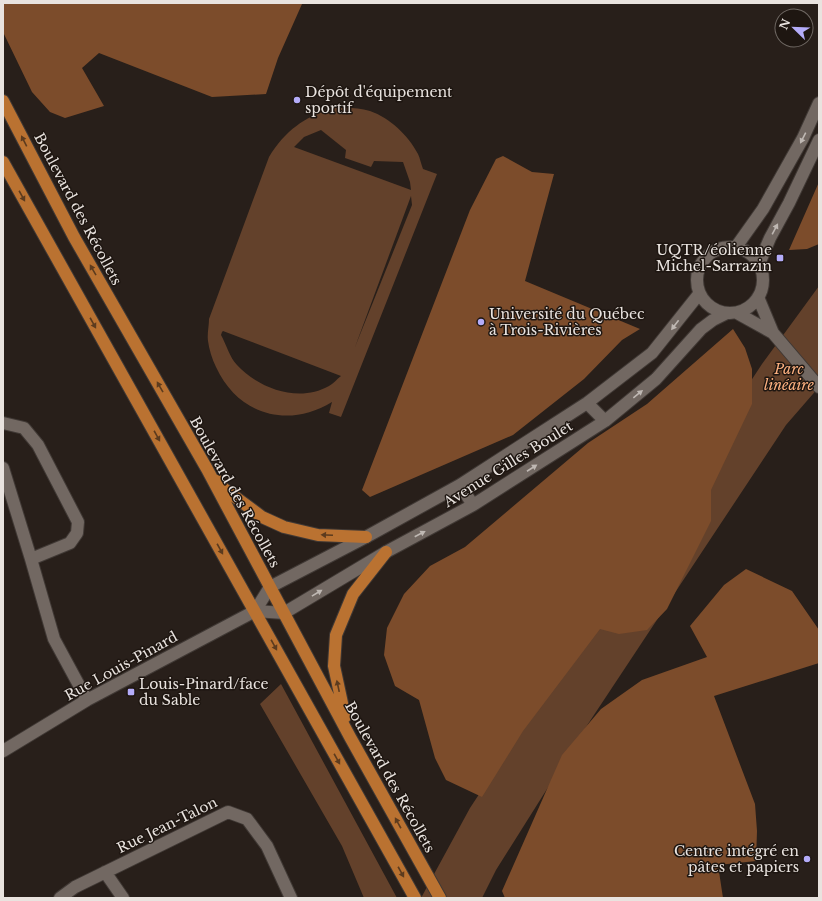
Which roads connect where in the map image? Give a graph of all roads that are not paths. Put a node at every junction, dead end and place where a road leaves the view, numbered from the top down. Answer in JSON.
{"nodes":[{"id":1,"x":3,"y":101,"type":"edge"},
{"id":2,"x":819,"y":103,"type":"edge"},
{"id":3,"x":819,"y":140,"type":"edge"},
{"id":4,"x":3,"y":162,"type":"edge"},
{"id":5,"x":736,"y":247,"type":"junction"},
{"id":6,"x":759,"y":264,"type":"junction"},
{"id":7,"x":699,"y":294,"type":"junction"},
{"id":8,"x":758,"y":297,"type":"junction"},
{"id":9,"x":732,"y":313,"type":"junction"},
{"id":10,"x":774,"y":333,"type":"junction"},
{"id":11,"x":819,"y":387,"type":"edge"},
{"id":12,"x":587,"y":403,"type":"junction"},
{"id":13,"x":605,"y":421,"type":"junction"},
{"id":14,"x":3,"y":422,"type":"edge"},
{"id":15,"x":3,"y":468,"type":"edge"},
{"id":16,"x":207,"y":469,"type":"junction"},
{"id":17,"x":460,"y":485,"type":"junction"},
{"id":18,"x":473,"y":505,"type":"junction"},
{"id":19,"x":366,"y":537,"type":"junction"},
{"id":20,"x":386,"y":552,"type":"junction"},
{"id":21,"x":31,"y":559,"type":"junction"},
{"id":22,"x":270,"y":587,"type":"junction"},
{"id":23,"x":255,"y":611,"type":"junction"},
{"id":24,"x":284,"y":613,"type":"junction"},
{"id":25,"x":87,"y":700,"type":"junction"},
{"id":26,"x":350,"y":738,"type":"junction"},
{"id":27,"x":3,"y":751,"type":"edge"},
{"id":28,"x":105,"y":872,"type":"junction"},
{"id":29,"x":78,"y":893,"type":"edge"},
{"id":30,"x":60,"y":898,"type":"edge"},
{"id":31,"x":123,"y":898,"type":"edge"},
{"id":32,"x":291,"y":898,"type":"edge"},
{"id":33,"x":415,"y":898,"type":"edge"},
{"id":34,"x":440,"y":898,"type":"edge"}],
"edges":[{"from":16,"to":1,"type":"main road","name":"Boulevard des Récollets","one_way":true},
{"from":2,"to":5,"type":"street","one_way":true},
{"from":6,"to":3,"type":"street","one_way":true},
{"from":4,"to":23,"type":"main road","one_way":true},
{"from":5,"to":6,"type":"street"},
{"from":5,"to":7,"type":"street"},
{"from":6,"to":8,"type":"street"},
{"from":7,"to":9,"type":"street"},
{"from":7,"to":12,"type":"street","name":"Avenue Gilles Boulet","one_way":true},
{"from":8,"to":9,"type":"street","name":"Avenue Gilles Boulet"},
{"from":8,"to":10,"type":"street"},
{"from":9,"to":10,"type":"street"},
{"from":13,"to":9,"type":"street","name":"Avenue Gilles Boulet","one_way":true},
{"from":10,"to":11,"type":"street"},
{"from":12,"to":13,"type":"street"},
{"from":12,"to":17,"type":"street","name":"Avenue Gilles Boulet"},
{"from":18,"to":13,"type":"street","name":"Avenue Gilles Boulet","one_way":true},
{"from":14,"to":21,"type":"street"},
{"from":15,"to":21,"type":"street"},
{"from":19,"to":16,"type":"main road","one_way":true},
{"from":16,"to":22,"type":"main road","name":"Boulevard des Récollets"},
{"from":17,"to":18,"type":"street"},
{"from":17,"to":19,"type":"street","name":"Avenue Gilles Boulet"},
{"from":20,"to":18,"type":"street","name":"Avenue Gilles Boulet","one_way":true},
{"from":19,"to":22,"type":"street","name":"Avenue Gilles Boulet"},
{"from":24,"to":20,"type":"street","name":"Avenue Gilles Boulet","one_way":true},
{"from":26,"to":20,"type":"main road","one_way":true},
{"from":21,"to":25,"type":"street"},
{"from":22,"to":23,"type":"street"},
{"from":22,"to":24,"type":"main road","name":"Boulevard des Récollets"},
{"from":23,"to":24,"type":"street"},
{"from":23,"to":25,"type":"street","name":"Rue Louis-Pinard"},
{"from":23,"to":33,"type":"main road","one_way":true},
{"from":24,"to":26,"type":"main road","name":"Boulevard des Récollets"},
{"from":25,"to":27,"type":"street","name":"Rue Louis-Pinard"},
{"from":34,"to":26,"type":"main road","name":"Boulevard des Récollets","one_way":true},
{"from":28,"to":29,"type":"street","name":"Rue Jean-Talon"},
{"from":28,"to":31,"type":"street"},
{"from":28,"to":32,"type":"street","name":"Rue Jean-Talon"},
{"from":29,"to":30,"type":"street","name":"Rue Jean-Talon"}]}
